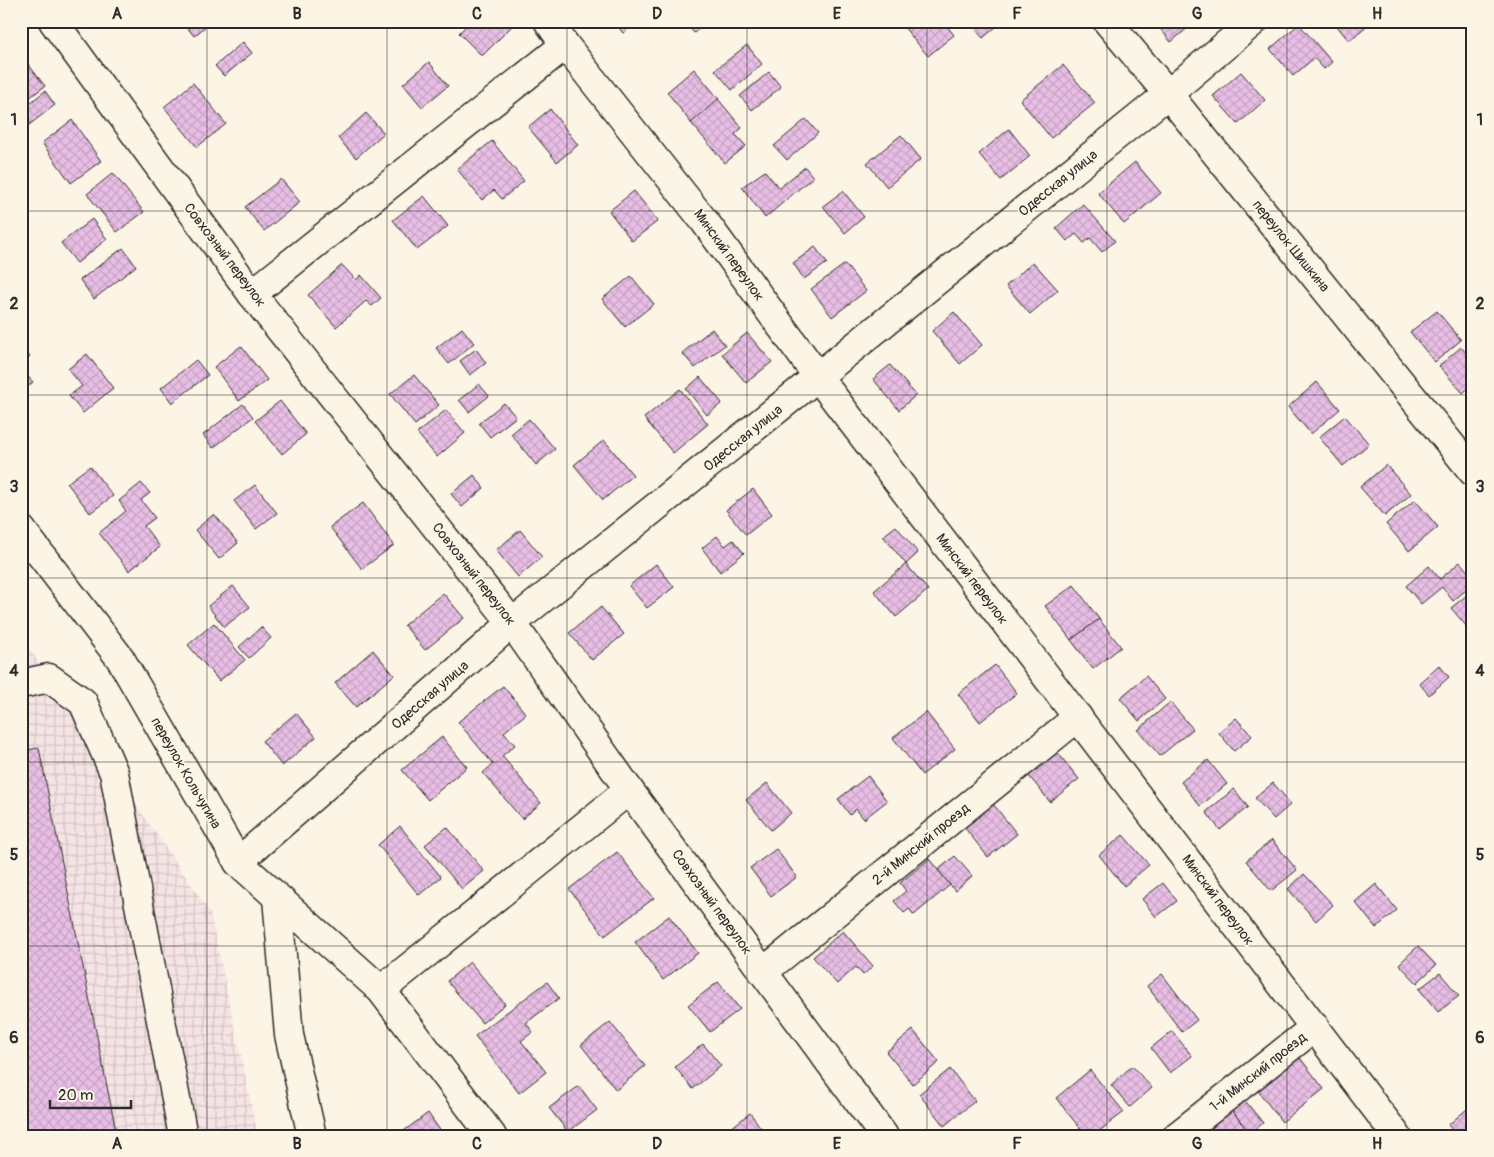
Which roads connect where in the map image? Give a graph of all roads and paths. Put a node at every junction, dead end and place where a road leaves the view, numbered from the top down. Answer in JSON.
{"nodes":[{"id":1,"x":53,"y":21,"type":"edge"},
{"id":2,"x":548,"y":21,"type":"edge"},
{"id":3,"x":1107,"y":21,"type":"edge"},
{"id":4,"x":1254,"y":21,"type":"edge"},
{"id":5,"x":565,"y":45,"type":"junction"},
{"id":6,"x":1168,"y":94,"type":"junction"},
{"id":7,"x":252,"y":294,"type":"junction"},
{"id":8,"x":818,"y":377,"type":"junction"},
{"id":9,"x":1473,"y":472,"type":"edge"},
{"id":10,"x":21,"y":529,"type":"edge"},
{"id":11,"x":512,"y":623,"type":"junction"},
{"id":12,"x":21,"y":684,"type":"edge"},
{"id":13,"x":1078,"y":717,"type":"junction"},
{"id":14,"x":629,"y":790,"type":"junction"},
{"id":15,"x":238,"y":862,"type":"junction"},
{"id":16,"x":277,"y":898,"type":"junction"},
{"id":17,"x":763,"y":972,"type":"junction"},
{"id":18,"x":381,"y":990,"type":"junction"},
{"id":19,"x":1315,"y":1027,"type":"junction"},
{"id":20,"x":183,"y":1136,"type":"edge"},
{"id":21,"x":312,"y":1136,"type":"edge"},
{"id":22,"x":492,"y":1136,"type":"edge"},
{"id":23,"x":884,"y":1136,"type":"edge"},
{"id":24,"x":1177,"y":1136,"type":"edge"},
{"id":25,"x":1397,"y":1136,"type":"edge"}],
"edges":[{"from":1,"to":7,"type":"street","name":"Совхозный переулок"},
{"from":2,"to":5,"type":"street","name":"Минский переулок"},
{"from":3,"to":6,"type":"street","name":"переулок Шишкина"},
{"from":4,"to":6,"type":"street","name":"Одесская улица"},
{"from":5,"to":7,"type":"street"},
{"from":5,"to":8,"type":"street","name":"Минский переулок"},
{"from":6,"to":8,"type":"street","name":"Одесская улица"},
{"from":6,"to":9,"type":"street","name":"переулок Шишкина"},
{"from":7,"to":11,"type":"street","name":"Совхозный переулок"},
{"from":8,"to":11,"type":"street","name":"Одесская улица"},
{"from":8,"to":13,"type":"street","name":"Минский переулок"},
{"from":10,"to":15,"type":"street","name":"переулок Кольчугина"},
{"from":11,"to":14,"type":"street","name":"Совхозный переулок"},
{"from":11,"to":15,"type":"street","name":"Одесская улица"},
{"from":12,"to":20,"type":"street"},
{"from":13,"to":17,"type":"street","name":"2-й Минский проезд"},
{"from":13,"to":19,"type":"street","name":"Минский переулок"},
{"from":14,"to":17,"type":"street","name":"Совхозный переулок"},
{"from":14,"to":18,"type":"street"},
{"from":15,"to":16,"type":"street","name":"переулок Кольчугина"},
{"from":16,"to":18,"type":"street","name":"переулок Кольчугина"},
{"from":16,"to":21,"type":"street"},
{"from":17,"to":23,"type":"street","name":"Совхозный переулок"},
{"from":18,"to":22,"type":"street","name":"переулок Кольчугина"},
{"from":19,"to":24,"type":"street","name":"1-й Минский проезд"},
{"from":19,"to":25,"type":"street","name":"Минский переулок"}]}
